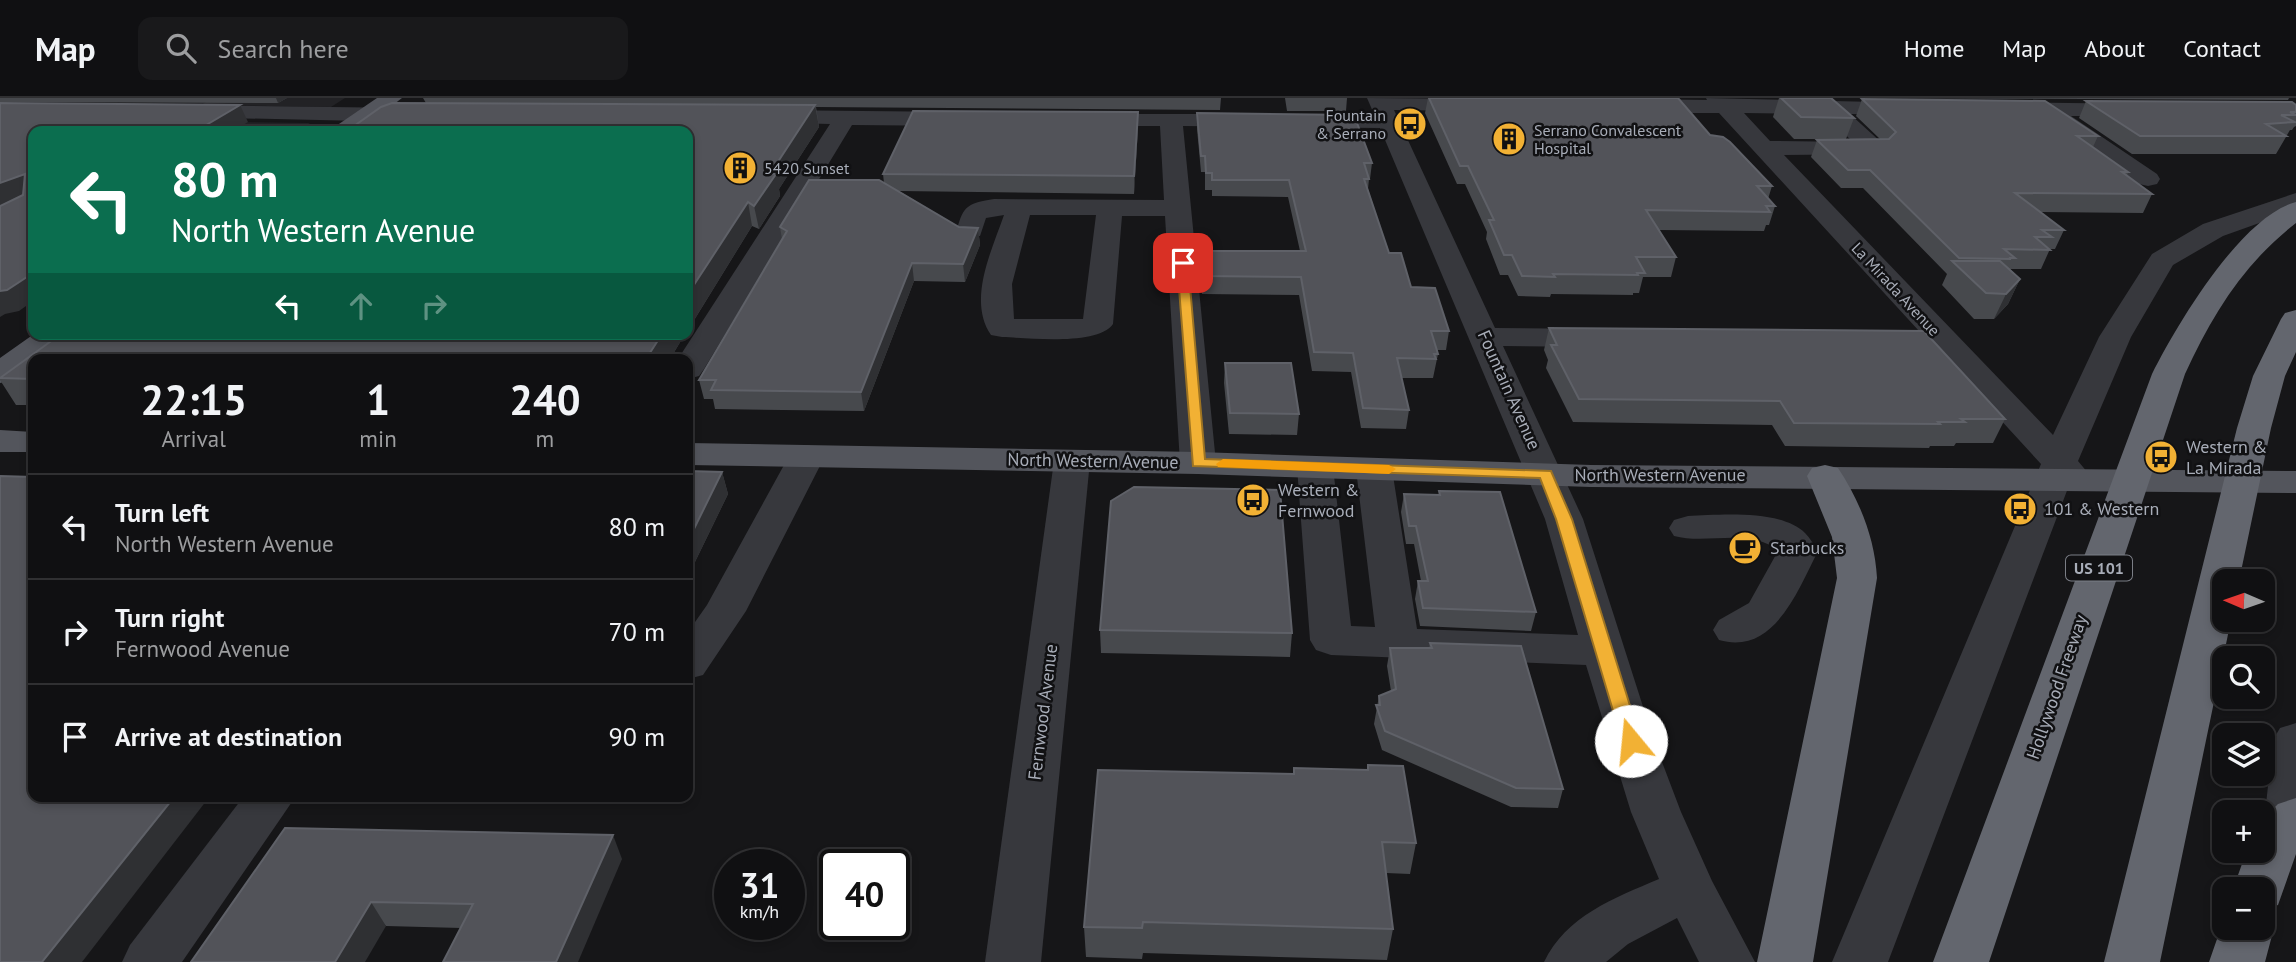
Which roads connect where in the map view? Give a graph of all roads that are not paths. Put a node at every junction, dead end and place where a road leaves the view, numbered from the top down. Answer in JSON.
{"nodes":[{"id":1,"x":391,"y":98,"type":"edge"},
{"id":2,"x":1721,"y":102,"type":"edge"},
{"id":3,"x":2038,"y":103,"type":"edge"},
{"id":4,"x":1495,"y":104,"type":"edge"},
{"id":5,"x":1605,"y":106,"type":"edge"},
{"id":6,"x":1382,"y":108,"type":"edge"},
{"id":7,"x":1830,"y":108,"type":"junction"},
{"id":8,"x":1927,"y":108,"type":"edge"},
{"id":9,"x":1982,"y":108,"type":"edge"},
{"id":10,"x":2160,"y":109,"type":"edge"},
{"id":11,"x":173,"y":112,"type":"edge"},
{"id":12,"x":368,"y":114,"type":"junction"},
{"id":13,"x":432,"y":115,"type":"edge"},
{"id":14,"x":744,"y":117,"type":"edge"},
{"id":15,"x":845,"y":118,"type":"junction"},
{"id":16,"x":987,"y":119,"type":"edge"},
{"id":17,"x":1067,"y":119,"type":"edge"},
{"id":18,"x":1171,"y":120,"type":"junction"},
{"id":19,"x":351,"y":126,"type":"edge"},
{"id":20,"x":1763,"y":148,"type":"junction"},
{"id":21,"x":2148,"y":180,"type":"dead end"},
{"id":22,"x":2296,"y":201,"type":"edge"},
{"id":23,"x":1019,"y":208,"type":"junction"},
{"id":24,"x":1110,"y":208,"type":"junction"},
{"id":25,"x":1178,"y":208,"type":"junction"},
{"id":26,"x":2296,"y":210,"type":"edge"},
{"id":27,"x":970,"y":230,"type":"edge"},
{"id":28,"x":2296,"y":319,"type":"edge"},
{"id":29,"x":1486,"y":337,"type":"junction"},
{"id":30,"x":1629,"y":339,"type":"edge"},
{"id":31,"x":46,"y":340,"type":"edge"},
{"id":32,"x":1907,"y":341,"type":"edge"},
{"id":33,"x":1945,"y":342,"type":"junction"},
{"id":34,"x":693,"y":361,"type":"edge"},
{"id":35,"x":3,"y":369,"type":"edge"},
{"id":36,"x":0,"y":441,"type":"edge"},
{"id":37,"x":28,"y":442,"type":"edge"},
{"id":38,"x":693,"y":454,"type":"edge"},
{"id":39,"x":807,"y":457,"type":"junction"},
{"id":40,"x":1072,"y":461,"type":"junction"},
{"id":41,"x":1198,"y":463,"type":"junction"},
{"id":42,"x":1315,"y":467,"type":"junction"},
{"id":43,"x":1374,"y":469,"type":"junction"},
{"id":44,"x":1546,"y":474,"type":"junction"},
{"id":45,"x":1825,"y":476,"type":"junction"},
{"id":46,"x":2076,"y":479,"type":"junction"},
{"id":47,"x":2296,"y":482,"type":"edge"},
{"id":48,"x":1688,"y":528,"type":"dead end"},
{"id":49,"x":706,"y":611,"type":"edge"},
{"id":50,"x":1734,"y":631,"type":"dead end"},
{"id":51,"x":1398,"y":643,"type":"junction"},
{"id":52,"x":693,"y":649,"type":"edge"},
{"id":53,"x":1604,"y":651,"type":"junction"},
{"id":54,"x":2296,"y":740,"type":"edge"},
{"id":55,"x":268,"y":802,"type":"edge"},
{"id":56,"x":2293,"y":821,"type":"edge"},
{"id":57,"x":2263,"y":877,"type":"edge"},
{"id":58,"x":1689,"y":889,"type":"junction"},
{"id":59,"x":2243,"y":940,"type":"edge"},
{"id":60,"x":1721,"y":951,"type":"edge"},
{"id":61,"x":150,"y":962,"type":"edge"},
{"id":62,"x":1013,"y":962,"type":"edge"},
{"id":63,"x":1572,"y":962,"type":"edge"},
{"id":64,"x":1785,"y":962,"type":"edge"},
{"id":65,"x":1860,"y":962,"type":"edge"},
{"id":66,"x":1961,"y":962,"type":"edge"},
{"id":67,"x":2132,"y":962,"type":"edge"},
{"id":68,"x":2236,"y":962,"type":"edge"}],
"edges":[{"from":1,"to":12,"type":"main road"},
{"from":2,"to":5,"type":"street"},
{"from":2,"to":7,"type":"street"},
{"from":2,"to":20,"type":"street","name":"La Mirada Avenue"},
{"from":3,"to":9,"type":"street"},
{"from":3,"to":10,"type":"street"},
{"from":3,"to":21,"type":"street"},
{"from":4,"to":6,"type":"street"},
{"from":6,"to":18,"type":"street"},
{"from":6,"to":29,"type":"street","name":"Fountain Avenue"},
{"from":7,"to":8,"type":"street"},
{"from":7,"to":20,"type":"street"},
{"from":11,"to":12,"type":"street"},
{"from":12,"to":13,"type":"street"},
{"from":12,"to":19,"type":"main road"},
{"from":14,"to":15,"type":"street"},
{"from":15,"to":16,"type":"street"},
{"from":15,"to":34,"type":"street"},
{"from":17,"to":18,"type":"street"},
{"from":18,"to":25,"type":"street"},
{"from":20,"to":33,"type":"street","name":"La Mirada Avenue"},
{"from":22,"to":65,"type":"street"},
{"from":23,"to":24,"type":"street"},
{"from":23,"to":24,"type":"street"},
{"from":23,"to":27,"type":"street"},
{"from":24,"to":25,"type":"street"},
{"from":25,"to":41,"type":"street"},
{"from":26,"to":66,"type":"highway","name":"Hollywood Freeway","number":"US 101"},
{"from":28,"to":67,"type":"highway"},
{"from":29,"to":30,"type":"street"},
{"from":29,"to":44,"type":"street","name":"Fountain Avenue"},
{"from":31,"to":35,"type":"main road"},
{"from":32,"to":33,"type":"street"},
{"from":33,"to":46,"type":"street","name":"La Mirada Avenue"},
{"from":36,"to":37,"type":"main road"},
{"from":38,"to":39,"type":"main road","name":"North Western Avenue"},
{"from":39,"to":40,"type":"main road","name":"North Western Avenue"},
{"from":39,"to":49,"type":"street"},
{"from":40,"to":41,"type":"main road","name":"North Western Avenue"},
{"from":40,"to":62,"type":"street","name":"Fernwood Avenue"},
{"from":41,"to":42,"type":"main road","name":"North Western Avenue"},
{"from":42,"to":43,"type":"main road","name":"North Western Avenue"},
{"from":42,"to":51,"type":"street"},
{"from":43,"to":44,"type":"main road","name":"North Western Avenue"},
{"from":43,"to":51,"type":"street"},
{"from":44,"to":45,"type":"main road","name":"North Western Avenue"},
{"from":44,"to":53,"type":"street","name":"Fountain Avenue"},
{"from":45,"to":46,"type":"main road","name":"North Western Avenue"},
{"from":45,"to":64,"type":"highway"},
{"from":46,"to":47,"type":"main road","name":"North Western Avenue"},
{"from":48,"to":50,"type":"street"},
{"from":49,"to":52,"type":"street"},
{"from":51,"to":53,"type":"street"},
{"from":53,"to":58,"type":"street","name":"Fountain Avenue"},
{"from":54,"to":56,"type":"street"},
{"from":55,"to":61,"type":"street"},
{"from":56,"to":57,"type":"highway"},
{"from":58,"to":60,"type":"street","name":"Fountain Avenue"},
{"from":58,"to":63,"type":"street"},
{"from":59,"to":68,"type":"highway"}]}
